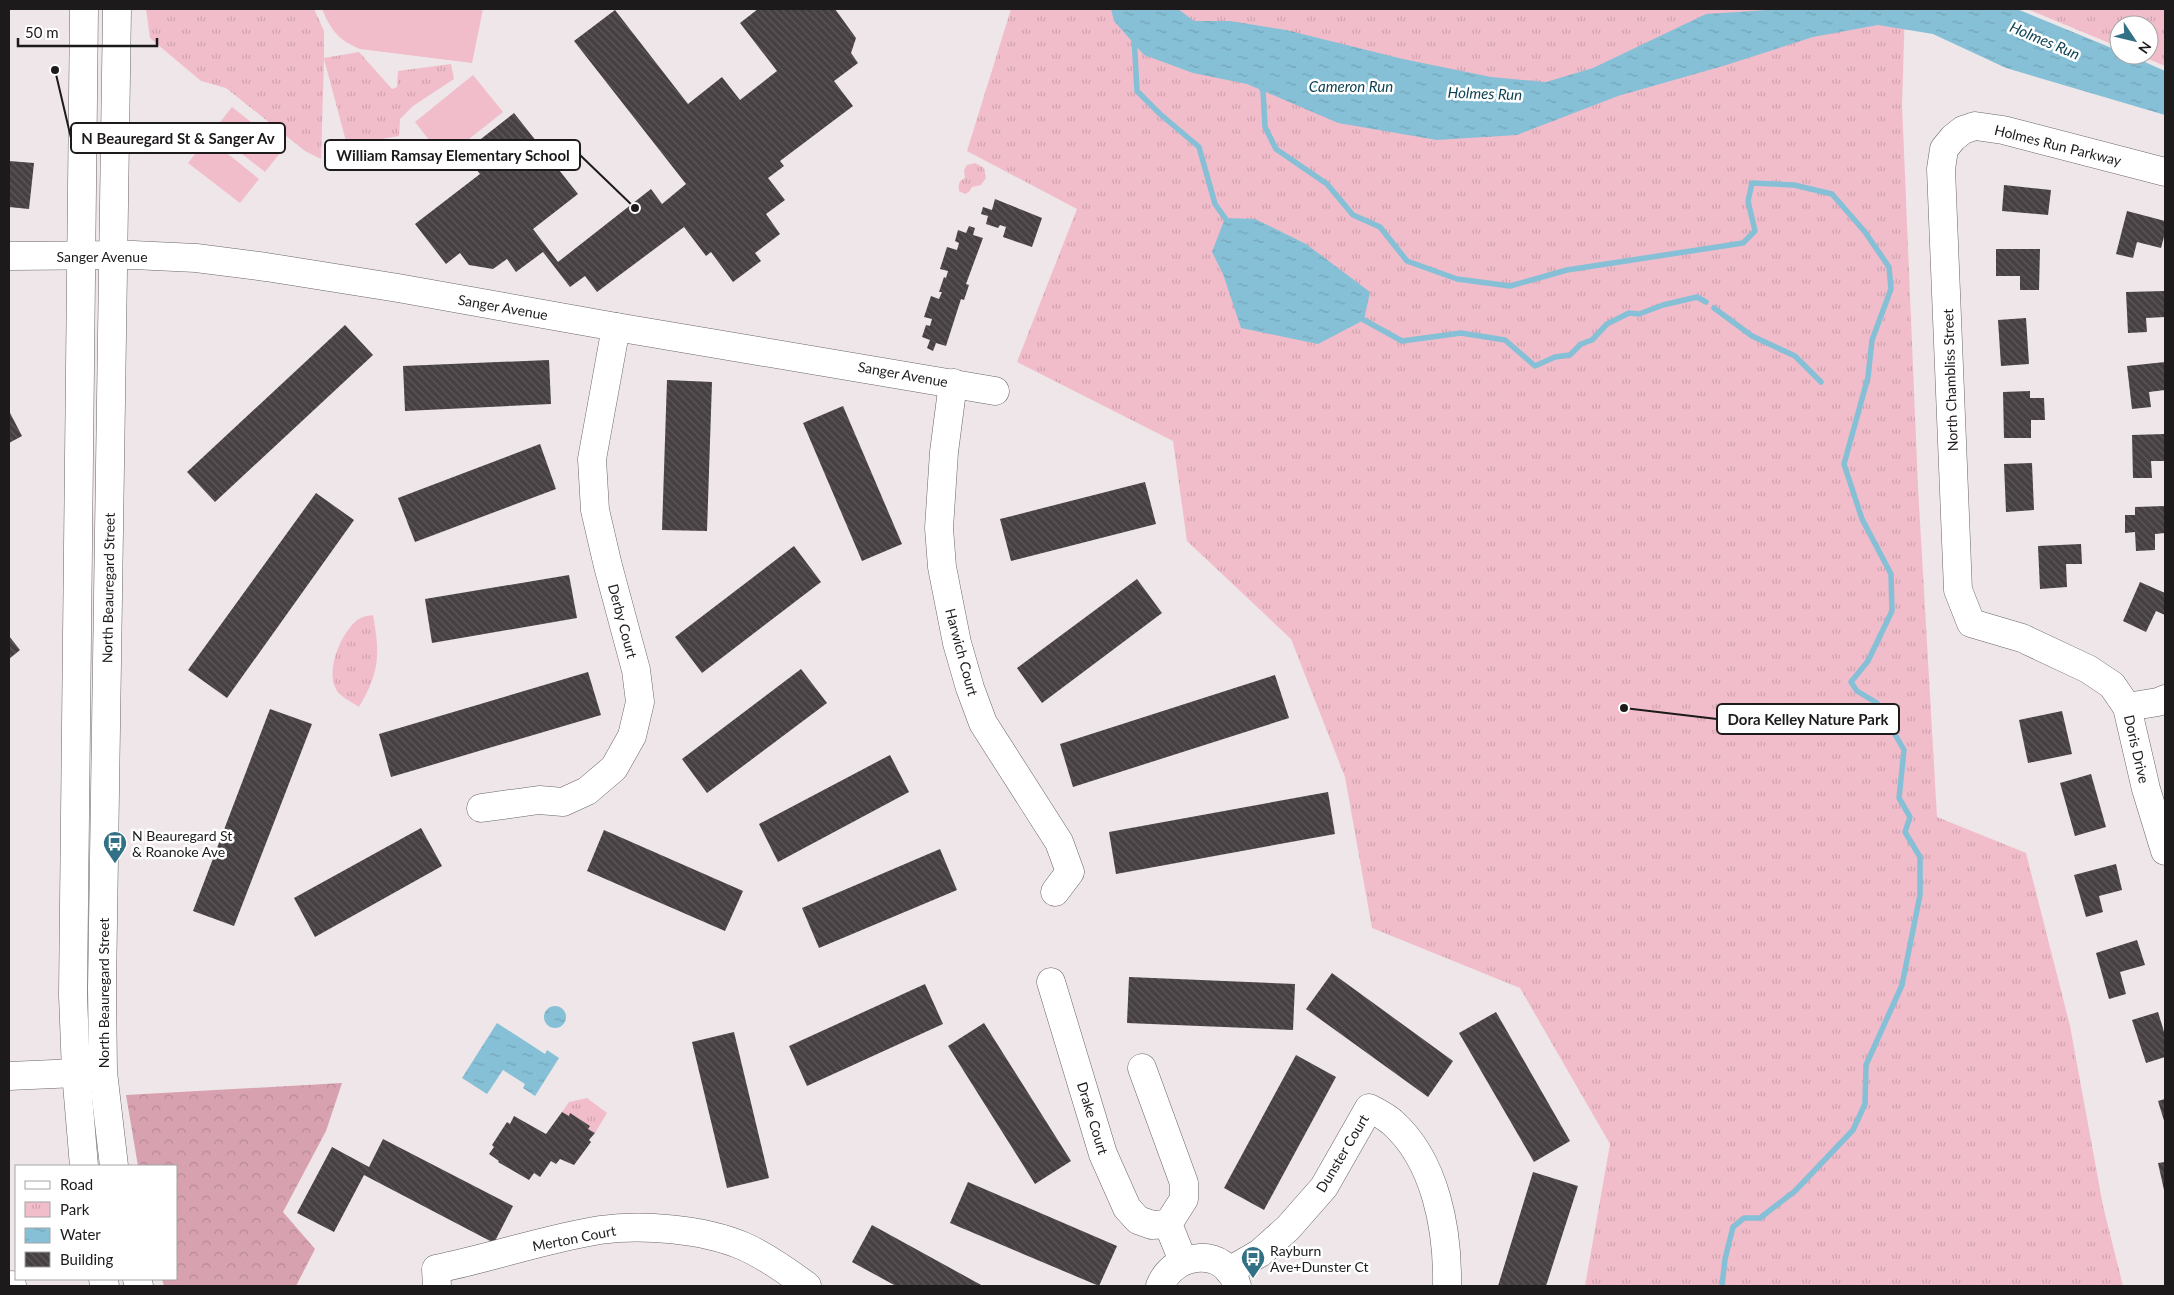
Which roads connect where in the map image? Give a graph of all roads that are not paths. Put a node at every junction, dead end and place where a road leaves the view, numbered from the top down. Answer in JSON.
{"nodes":[{"id":1,"x":84,"y":9,"type":"edge"},
{"id":2,"x":117,"y":9,"type":"edge"},
{"id":3,"x":1953,"y":138,"type":"joint"},
{"id":4,"x":2165,"y":172,"type":"edge"},
{"id":5,"x":80,"y":255,"type":"junction"},
{"id":6,"x":112,"y":255,"type":"junction"},
{"id":7,"x":9,"y":256,"type":"edge"},
{"id":8,"x":616,"y":328,"type":"junction"},
{"id":9,"x":953,"y":383,"type":"junction"},
{"id":10,"x":995,"y":390,"type":"dead end"},
{"id":11,"x":1971,"y":623,"type":"joint"},
{"id":12,"x":2165,"y":698,"type":"edge"},
{"id":13,"x":2127,"y":707,"type":"junction"},
{"id":14,"x":481,"y":808,"type":"dead end"},
{"id":15,"x":2165,"y":850,"type":"edge"},
{"id":16,"x":1055,"y":892,"type":"dead end"},
{"id":17,"x":1051,"y":982,"type":"dead end"},
{"id":18,"x":1142,"y":1068,"type":"dead end"},
{"id":19,"x":76,"y":1072,"type":"junction"},
{"id":20,"x":103,"y":1072,"type":"junction"},
{"id":21,"x":9,"y":1076,"type":"edge"},
{"id":22,"x":84,"y":1165,"type":"edge"},
{"id":23,"x":114,"y":1165,"type":"edge"},
{"id":24,"x":1168,"y":1224,"type":"junction"},
{"id":25,"x":1182,"y":1260,"type":"junction"},
{"id":26,"x":1232,"y":1279,"type":"edge"},
{"id":27,"x":437,"y":1286,"type":"edge"},
{"id":28,"x":808,"y":1286,"type":"edge"},
{"id":29,"x":1160,"y":1286,"type":"edge"},
{"id":30,"x":1447,"y":1286,"type":"edge"}],
"edges":[{"from":1,"to":5,"type":"street","name":"North Beauregard Street"},
{"from":2,"to":6,"type":"street","name":"North Beauregard Street"},
{"from":3,"to":4,"type":"street","name":"Holmes Run Parkway"},
{"from":3,"to":11,"type":"street","name":"North Chambliss Street"},
{"from":5,"to":6,"type":"street","name":"Sanger Avenue"},
{"from":5,"to":7,"type":"street","name":"Sanger Avenue"},
{"from":5,"to":19,"type":"street","name":"North Beauregard Street"},
{"from":6,"to":8,"type":"street","name":"Sanger Avenue"},
{"from":6,"to":20,"type":"street","name":"North Beauregard Street"},
{"from":8,"to":9,"type":"street","name":"Sanger Avenue"},
{"from":8,"to":14,"type":"street","name":"Derby Court"},
{"from":9,"to":10,"type":"street","name":"Sanger Avenue"},
{"from":9,"to":16,"type":"street","name":"Harwich Court"},
{"from":11,"to":13,"type":"street","name":"Doris Drive"},
{"from":12,"to":13,"type":"street"},
{"from":13,"to":15,"type":"street","name":"Doris Drive"},
{"from":17,"to":24,"type":"street","name":"Drake Court"},
{"from":18,"to":24,"type":"street"},
{"from":19,"to":20,"type":"street"},
{"from":19,"to":21,"type":"street"},
{"from":19,"to":22,"type":"street","name":"North Beauregard Street"},
{"from":20,"to":23,"type":"street","name":"North Beauregard Street"},
{"from":24,"to":25,"type":"street"},
{"from":25,"to":26,"type":"street"},
{"from":25,"to":29,"type":"street"},
{"from":26,"to":30,"type":"street","name":"Dunster Court"},
{"from":27,"to":28,"type":"street","name":"Merton Court"}]}
